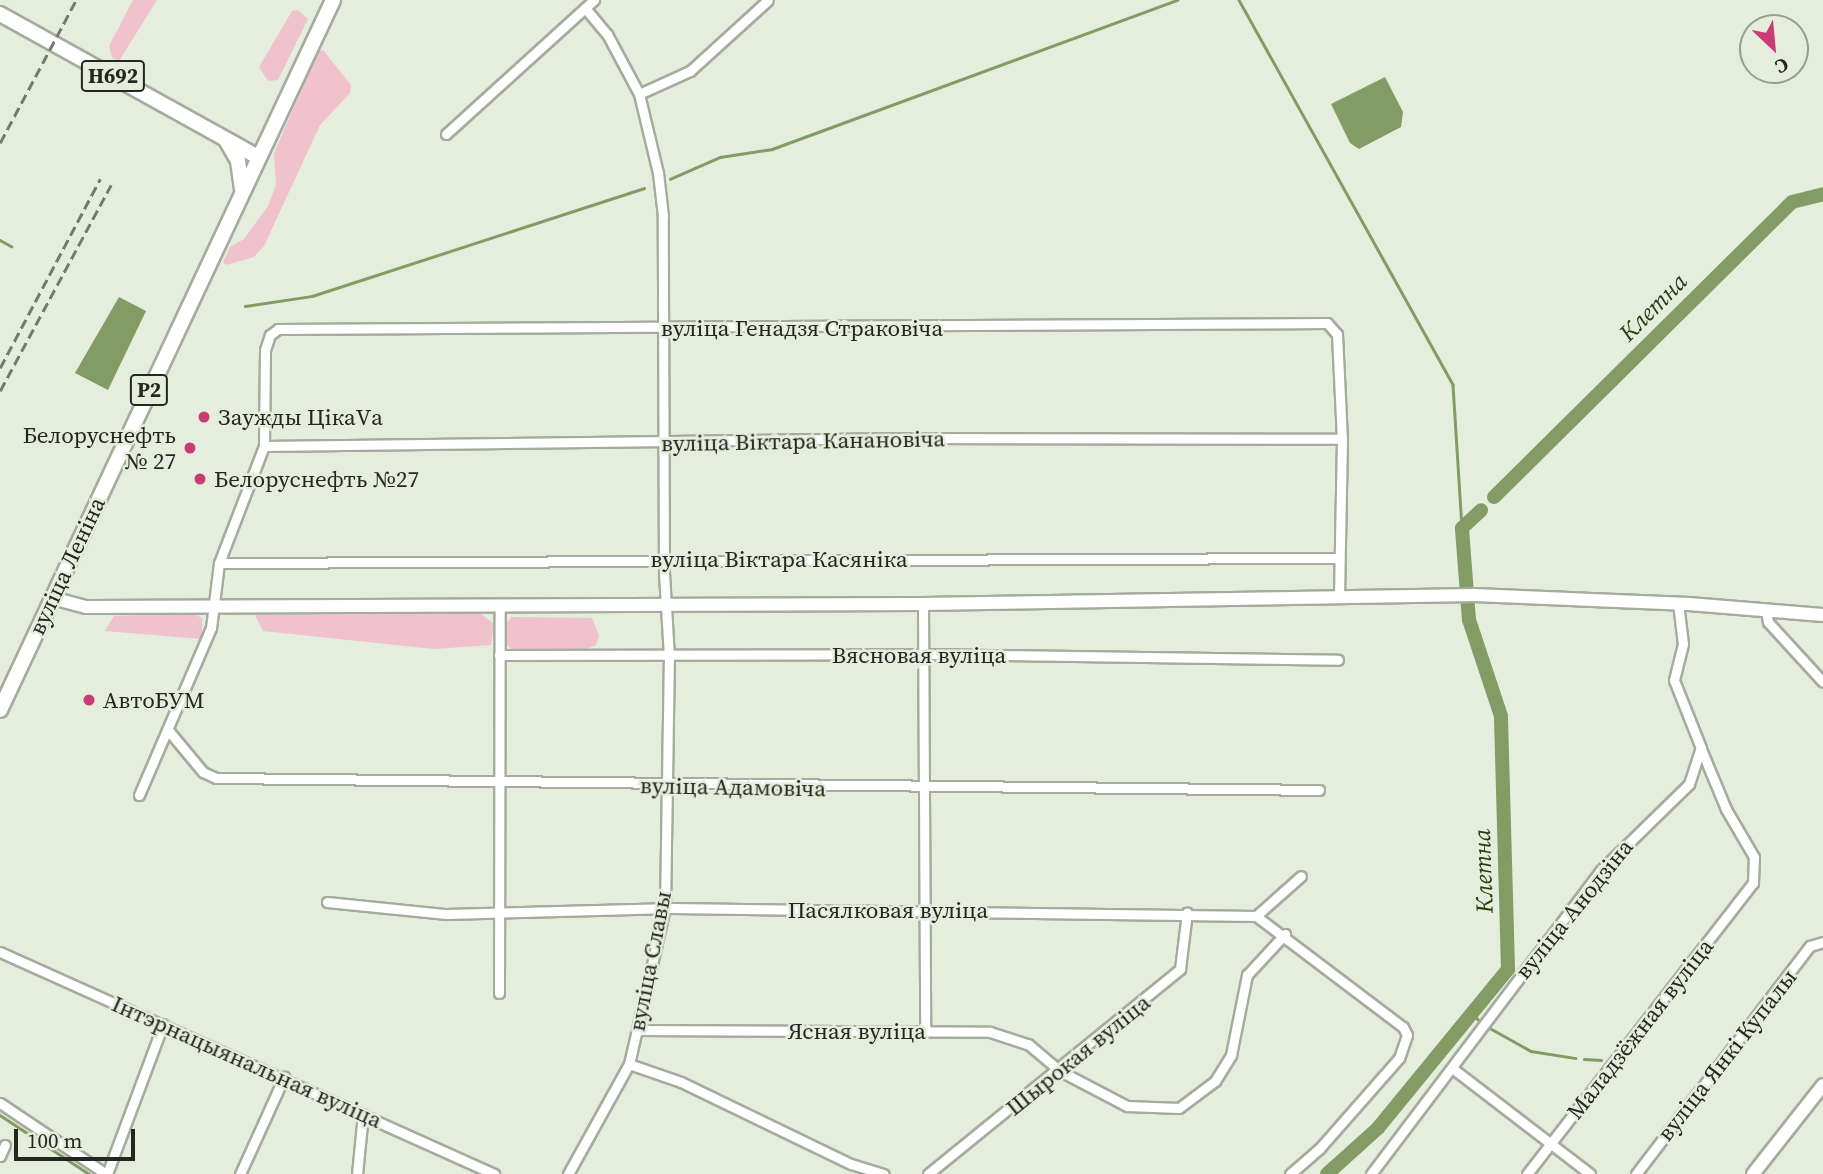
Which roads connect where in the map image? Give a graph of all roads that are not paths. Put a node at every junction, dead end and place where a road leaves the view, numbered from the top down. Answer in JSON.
{"nodes":[{"id":1,"x":332,"y":0,"type":"edge"},
{"id":2,"x":594,"y":0,"type":"edge"},
{"id":3,"x":768,"y":0,"type":"edge"},
{"id":4,"x":585,"y":8,"type":"junction"},
{"id":5,"x":0,"y":14,"type":"edge"},
{"id":6,"x":639,"y":94,"type":"junction"},
{"id":7,"x":446,"y":134,"type":"dead end"},
{"id":8,"x":225,"y":139,"type":"junction"},
{"id":9,"x":258,"y":157,"type":"junction"},
{"id":10,"x":242,"y":193,"type":"junction"},
{"id":11,"x":664,"y":329,"type":"junction"},
{"id":12,"x":1342,"y":439,"type":"junction"},
{"id":13,"x":663,"y":444,"type":"junction"},
{"id":14,"x":264,"y":446,"type":"junction"},
{"id":15,"x":1339,"y":558,"type":"junction"},
{"id":16,"x":664,"y":559,"type":"junction"},
{"id":17,"x":219,"y":564,"type":"junction"},
{"id":18,"x":1339,"y":597,"type":"junction"},
{"id":19,"x":52,"y":598,"type":"junction"},
{"id":20,"x":1678,"y":603,"type":"junction"},
{"id":21,"x":923,"y":604,"type":"junction"},
{"id":22,"x":213,"y":605,"type":"junction"},
{"id":23,"x":500,"y":606,"type":"junction"},
{"id":24,"x":667,"y":606,"type":"junction"},
{"id":25,"x":1766,"y":610,"type":"junction"},
{"id":26,"x":1823,"y":615,"type":"edge"},
{"id":27,"x":924,"y":654,"type":"junction"},
{"id":28,"x":499,"y":655,"type":"junction"},
{"id":29,"x":669,"y":657,"type":"junction"},
{"id":30,"x":1338,"y":660,"type":"dead end"},
{"id":31,"x":1823,"y":682,"type":"edge"},
{"id":32,"x":0,"y":710,"type":"edge"},
{"id":33,"x":169,"y":730,"type":"junction"},
{"id":34,"x":1701,"y":748,"type":"junction"},
{"id":35,"x":499,"y":784,"type":"junction"},
{"id":36,"x":667,"y":786,"type":"junction"},
{"id":37,"x":925,"y":789,"type":"junction"},
{"id":38,"x":1319,"y":790,"type":"dead end"},
{"id":39,"x":139,"y":795,"type":"dead end"},
{"id":40,"x":1301,"y":876,"type":"dead end"},
{"id":41,"x":327,"y":902,"type":"dead end"},
{"id":42,"x":665,"y":908,"type":"junction"},
{"id":43,"x":926,"y":910,"type":"junction"},
{"id":44,"x":498,"y":911,"type":"junction"},
{"id":45,"x":1187,"y":912,"type":"junction"},
{"id":46,"x":1256,"y":916,"type":"junction"},
{"id":47,"x":1285,"y":934,"type":"junction"},
{"id":48,"x":1823,"y":942,"type":"edge"},
{"id":49,"x":0,"y":952,"type":"edge"},
{"id":50,"x":499,"y":993,"type":"dead end"},
{"id":51,"x":163,"y":1024,"type":"junction"},
{"id":52,"x":638,"y":1030,"type":"junction"},
{"id":53,"x":925,"y":1030,"type":"junction"},
{"id":54,"x":629,"y":1064,"type":"junction"},
{"id":55,"x":1452,"y":1068,"type":"junction"},
{"id":56,"x":1062,"y":1072,"type":"junction"},
{"id":57,"x":284,"y":1077,"type":"junction"},
{"id":58,"x":1823,"y":1085,"type":"edge"},
{"id":59,"x":0,"y":1103,"type":"edge"},
{"id":60,"x":363,"y":1114,"type":"junction"},
{"id":61,"x":1551,"y":1142,"type":"junction"},
{"id":62,"x":5,"y":1145,"type":"dead end"},
{"id":63,"x":0,"y":1156,"type":"edge"},
{"id":64,"x":934,"y":1172,"type":"edge"},
{"id":65,"x":106,"y":1174,"type":"edge"},
{"id":66,"x":240,"y":1174,"type":"edge"},
{"id":67,"x":357,"y":1174,"type":"edge"},
{"id":68,"x":494,"y":1174,"type":"edge"},
{"id":69,"x":568,"y":1174,"type":"edge"},
{"id":70,"x":884,"y":1174,"type":"edge"},
{"id":71,"x":1290,"y":1174,"type":"edge"},
{"id":72,"x":1371,"y":1174,"type":"edge"},
{"id":73,"x":1527,"y":1174,"type":"edge"},
{"id":74,"x":1590,"y":1174,"type":"edge"},
{"id":75,"x":1636,"y":1174,"type":"edge"},
{"id":76,"x":1753,"y":1174,"type":"edge"}],
"edges":[{"from":1,"to":9,"type":"main road","number":"Р2"},
{"from":2,"to":4,"type":"street"},
{"from":3,"to":6,"type":"street"},
{"from":4,"to":6,"type":"street","name":"вуліца Славы"},
{"from":4,"to":7,"type":"street"},
{"from":5,"to":8,"type":"main road","number":"Н692"},
{"from":6,"to":11,"type":"street","name":"вуліца Славы"},
{"from":8,"to":9,"type":"main road","number":"Н692"},
{"from":8,"to":10,"type":"main road"},
{"from":9,"to":10,"type":"main road","name":"вуліца Леніна","number":"Р2"},
{"from":10,"to":19,"type":"main road","name":"вуліца Леніна","number":"Р2"},
{"from":11,"to":12,"type":"street","name":"вуліца Генадзя Страковіча"},
{"from":11,"to":13,"type":"street","name":"вуліца Славы"},
{"from":11,"to":14,"type":"street","name":"вуліца Генадзя Страковіча"},
{"from":12,"to":13,"type":"street","name":"вуліца Віктара Канановіча"},
{"from":12,"to":15,"type":"street"},
{"from":13,"to":14,"type":"street","name":"вуліца Віктара Канановіча"},
{"from":13,"to":16,"type":"street","name":"вуліца Славы"},
{"from":14,"to":17,"type":"street"},
{"from":15,"to":16,"type":"street","name":"вуліца Віктара Касяніка"},
{"from":15,"to":18,"type":"street"},
{"from":16,"to":17,"type":"street","name":"вуліца Віктара Касяніка"},
{"from":16,"to":24,"type":"street","name":"вуліца Славы"},
{"from":17,"to":22,"type":"street"},
{"from":18,"to":20,"type":"street"},
{"from":18,"to":21,"type":"street"},
{"from":19,"to":22,"type":"street"},
{"from":19,"to":32,"type":"main road","name":"вуліца Леніна","number":"Р2"},
{"from":20,"to":25,"type":"street"},
{"from":20,"to":34,"type":"street"},
{"from":21,"to":24,"type":"street"},
{"from":21,"to":27,"type":"street"},
{"from":22,"to":23,"type":"street"},
{"from":22,"to":33,"type":"street"},
{"from":23,"to":24,"type":"street"},
{"from":23,"to":28,"type":"street"},
{"from":24,"to":29,"type":"street","name":"вуліца Славы"},
{"from":25,"to":26,"type":"street"},
{"from":25,"to":31,"type":"street"},
{"from":27,"to":29,"type":"street","name":"Вясновая вуліца"},
{"from":27,"to":30,"type":"street","name":"Вясновая вуліца"},
{"from":27,"to":37,"type":"street"},
{"from":28,"to":29,"type":"street","name":"Вясновая вуліца"},
{"from":28,"to":35,"type":"street"},
{"from":29,"to":36,"type":"street","name":"вуліца Славы"},
{"from":33,"to":35,"type":"street","name":"вуліца Адамовіча"},
{"from":33,"to":39,"type":"street"},
{"from":34,"to":55,"type":"street","name":"вуліца Анодзіна"},
{"from":34,"to":61,"type":"street","name":"Маладзёжная вуліца"},
{"from":35,"to":36,"type":"street","name":"вуліца Адамовіча"},
{"from":35,"to":44,"type":"street"},
{"from":36,"to":37,"type":"street","name":"вуліца Адамовіча"},
{"from":36,"to":42,"type":"street","name":"вуліца Славы"},
{"from":37,"to":38,"type":"street","name":"вуліца Адамовіча"},
{"from":37,"to":43,"type":"street"},
{"from":40,"to":46,"type":"street"},
{"from":41,"to":44,"type":"street","name":"Пасялковая вуліца"},
{"from":42,"to":43,"type":"street","name":"Пасялковая вуліца"},
{"from":42,"to":44,"type":"street","name":"Пасялковая вуліца"},
{"from":42,"to":52,"type":"street","name":"вуліца Славы"},
{"from":43,"to":45,"type":"street","name":"Пасялковая вуліца"},
{"from":43,"to":53,"type":"street"},
{"from":44,"to":50,"type":"street"},
{"from":45,"to":46,"type":"street","name":"Пасялковая вуліца"},
{"from":45,"to":56,"type":"street","name":"Шырокая вуліца"},
{"from":46,"to":47,"type":"street","name":"Пасялковая вуліца"},
{"from":47,"to":56,"type":"street","name":"Шырокая вуліца"},
{"from":47,"to":71,"type":"street","name":"Пасялковая вуліца"},
{"from":48,"to":75,"type":"street","name":"вуліца Янкі Купалы"},
{"from":49,"to":51,"type":"street","name":"Інтэрнацыянальная вуліца"},
{"from":51,"to":57,"type":"street","name":"Інтэрнацыянальная вуліца"},
{"from":51,"to":65,"type":"street"},
{"from":52,"to":53,"type":"street","name":"Ясная вуліца"},
{"from":52,"to":54,"type":"street","name":"вуліца Славы"},
{"from":53,"to":56,"type":"street","name":"Ясная вуліца"},
{"from":54,"to":69,"type":"street","name":"вуліца Славы"},
{"from":54,"to":70,"type":"street"},
{"from":55,"to":61,"type":"street"},
{"from":55,"to":72,"type":"street","name":"вуліца Анодзіна"},
{"from":56,"to":64,"type":"street","name":"Шырокая вуліца"},
{"from":57,"to":60,"type":"street","name":"Інтэрнацыянальная вуліца"},
{"from":57,"to":66,"type":"street"},
{"from":58,"to":76,"type":"street"},
{"from":59,"to":65,"type":"street"},
{"from":60,"to":67,"type":"street"},
{"from":60,"to":68,"type":"street","name":"Інтэрнацыянальная вуліца"},
{"from":61,"to":73,"type":"street","name":"Маладзёжная вуліца"},
{"from":61,"to":74,"type":"street"},
{"from":62,"to":63,"type":"street"}]}
